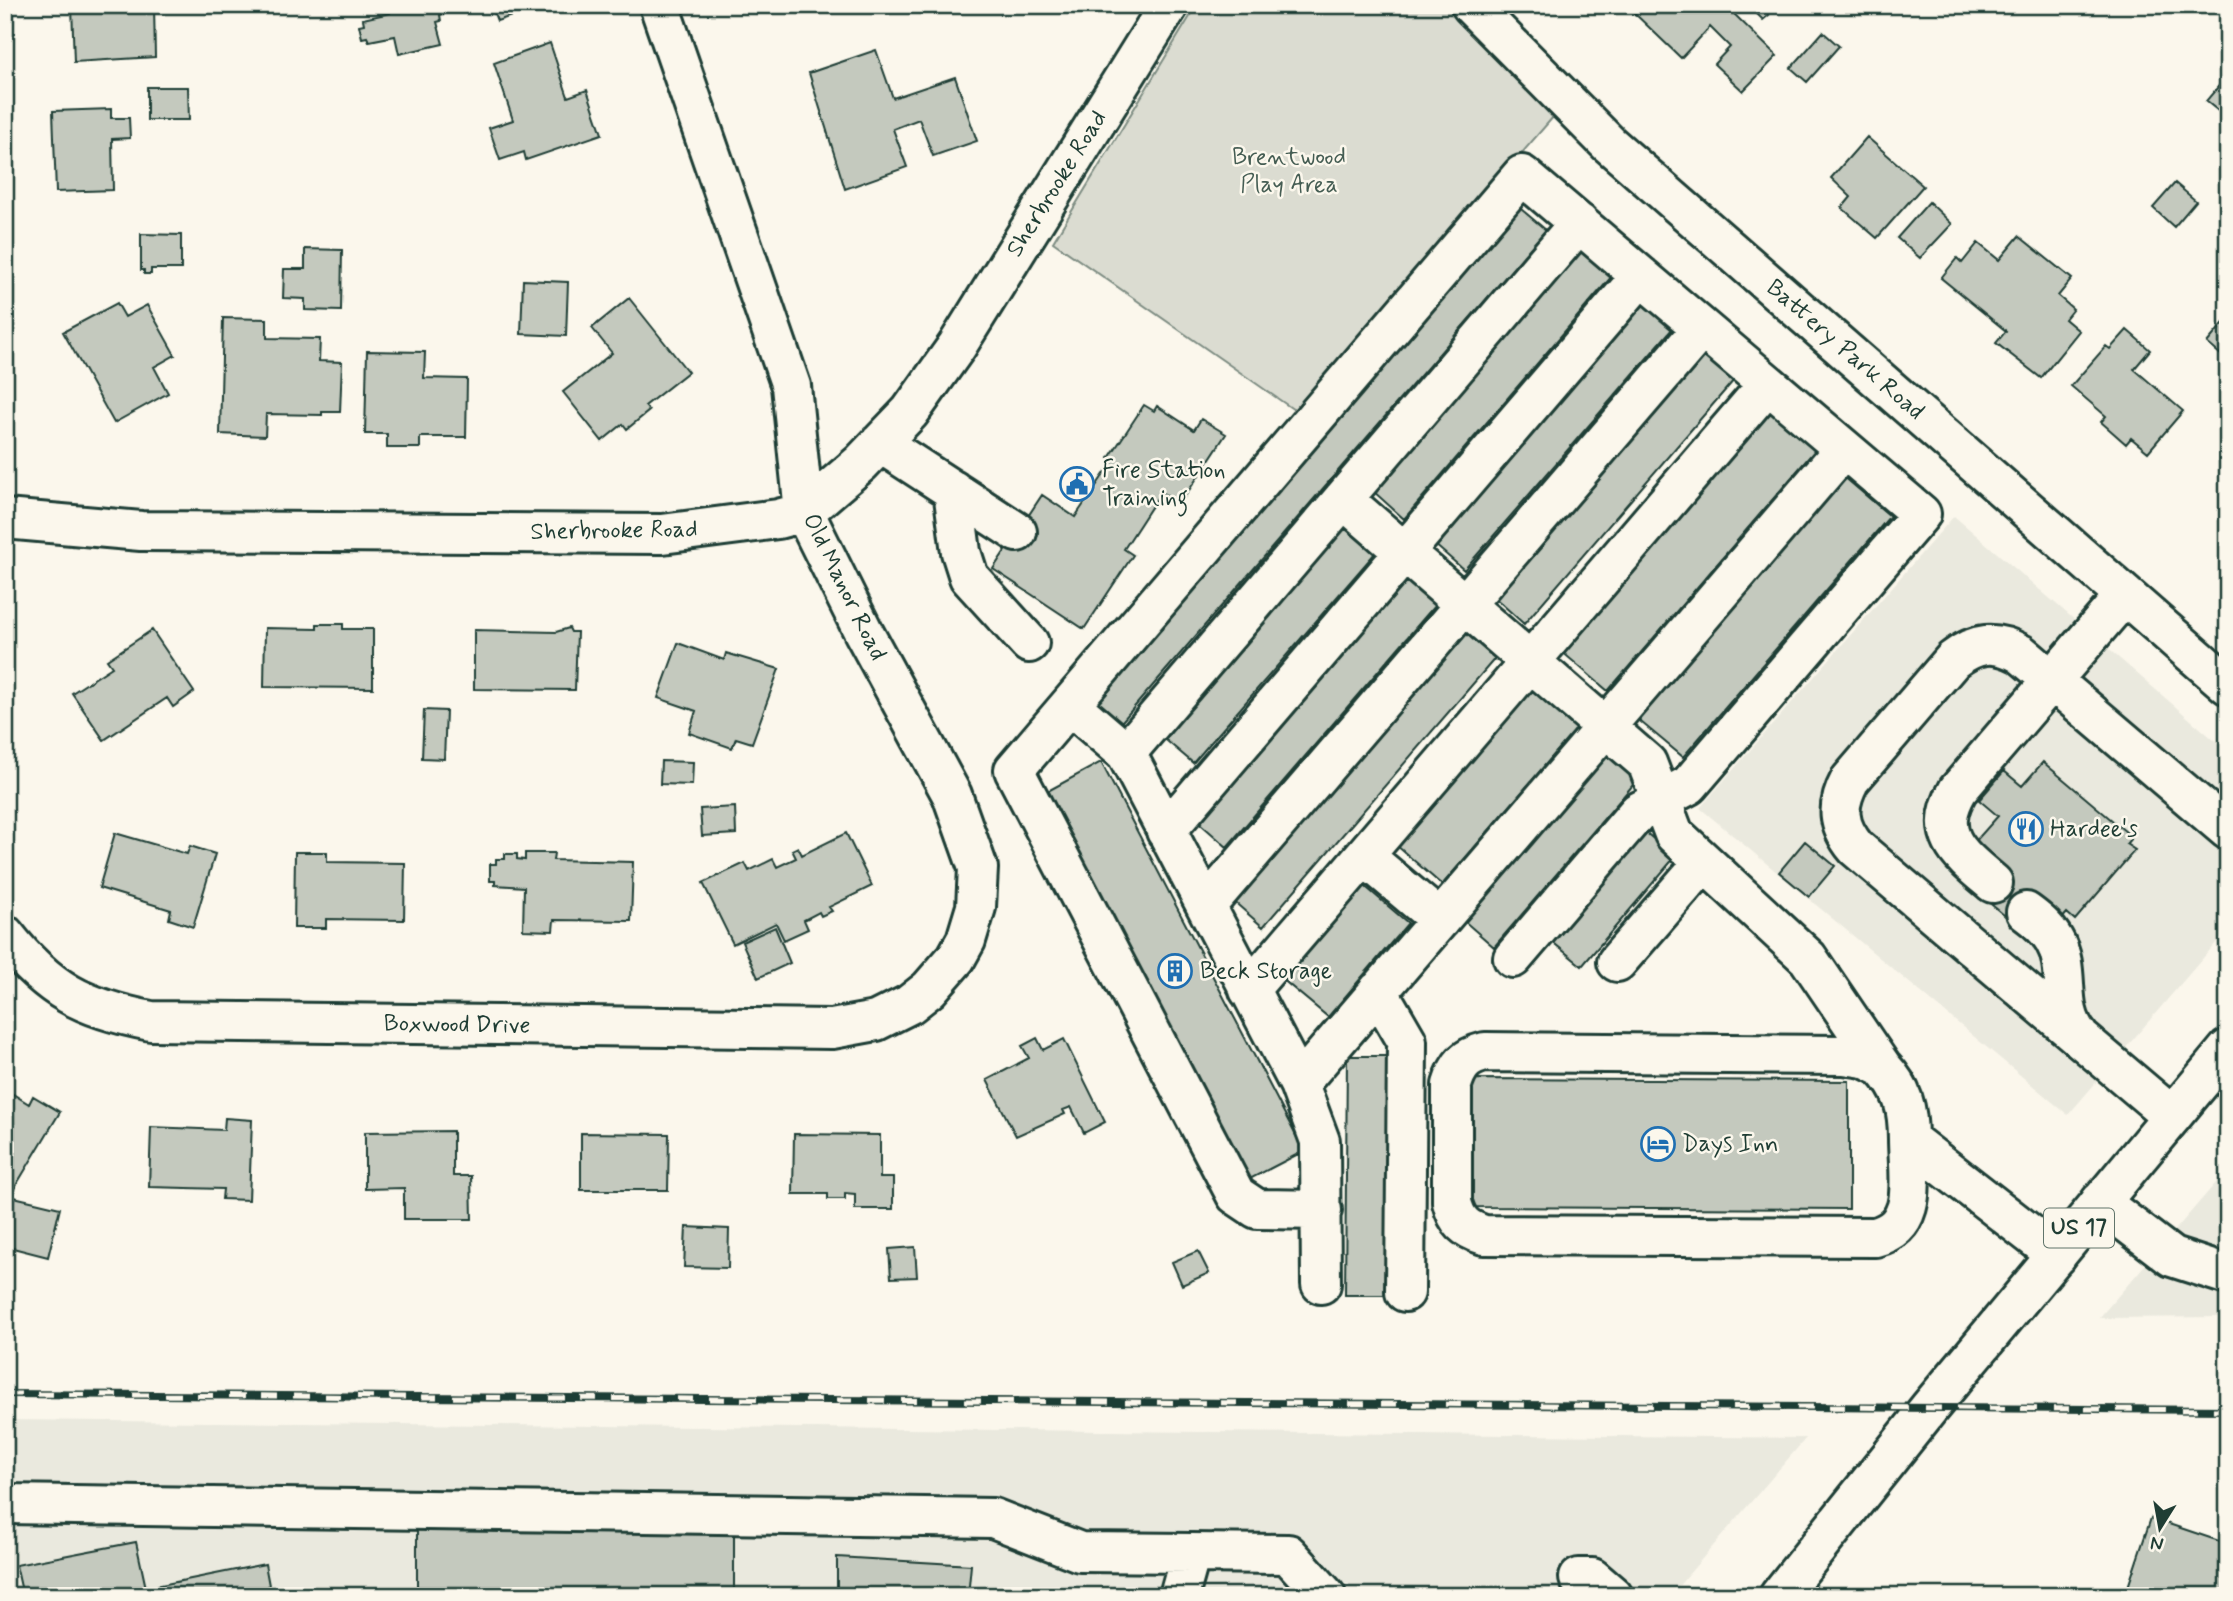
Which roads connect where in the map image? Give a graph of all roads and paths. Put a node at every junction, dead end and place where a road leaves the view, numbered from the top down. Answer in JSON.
{"nodes":[{"id":1,"x":659,"y":5,"type":"edge"},
{"id":2,"x":1169,"y":5,"type":"edge"},
{"id":3,"x":1471,"y":5,"type":"edge"},
{"id":4,"x":1579,"y":223,"type":"junction"},
{"id":5,"x":1640,"y":276,"type":"junction"},
{"id":6,"x":1702,"y":328,"type":"junction"},
{"id":7,"x":1768,"y":384,"type":"junction"},
{"id":8,"x":880,"y":443,"type":"junction"},
{"id":9,"x":1844,"y":449,"type":"junction"},
{"id":10,"x":953,"y":490,"type":"junction"},
{"id":11,"x":1343,"y":499,"type":"junction"},
{"id":12,"x":804,"y":512,"type":"junction"},
{"id":13,"x":5,"y":519,"type":"edge"},
{"id":14,"x":1017,"y":532,"type":"dead end"},
{"id":15,"x":1404,"y":552,"type":"junction"},
{"id":16,"x":2125,"y":595,"type":"junction"},
{"id":17,"x":1464,"y":605,"type":"junction"},
{"id":18,"x":1029,"y":643,"type":"dead end"},
{"id":19,"x":1531,"y":661,"type":"junction"},
{"id":20,"x":2052,"y":681,"type":"junction"},
{"id":21,"x":2228,"y":685,"type":"edge"},
{"id":22,"x":1070,"y":705,"type":"junction"},
{"id":23,"x":1606,"y":726,"type":"junction"},
{"id":24,"x":1126,"y":753,"type":"junction"},
{"id":25,"x":1662,"y":799,"type":"junction"},
{"id":26,"x":2228,"y":830,"type":"edge"},
{"id":27,"x":1166,"y":831,"type":"junction"},
{"id":28,"x":1364,"y":856,"type":"junction"},
{"id":29,"x":1703,"y":863,"type":"junction"},
{"id":30,"x":1993,"y":883,"type":"dead end"},
{"id":31,"x":1206,"y":906,"type":"junction"},
{"id":32,"x":2026,"y":912,"type":"dead end"},
{"id":33,"x":1440,"y":919,"type":"junction"},
{"id":34,"x":5,"y":935,"type":"edge"},
{"id":35,"x":1513,"y":958,"type":"dead end"},
{"id":36,"x":1617,"y":962,"type":"dead end"},
{"id":37,"x":929,"y":989,"type":"joint"},
{"id":38,"x":1250,"y":990,"type":"junction"},
{"id":39,"x":1378,"y":991,"type":"junction"},
{"id":40,"x":2081,"y":1039,"type":"junction"},
{"id":41,"x":2228,"y":1049,"type":"edge"},
{"id":42,"x":1882,"y":1068,"type":"junction"},
{"id":43,"x":1299,"y":1084,"type":"junction"},
{"id":44,"x":2172,"y":1116,"type":"junction"},
{"id":45,"x":1908,"y":1139,"type":"junction"},
{"id":46,"x":2099,"y":1202,"type":"junction"},
{"id":47,"x":1322,"y":1210,"type":"junction"},
{"id":48,"x":2057,"y":1255,"type":"junction"},
{"id":49,"x":2221,"y":1264,"type":"edge"},
{"id":50,"x":1321,"y":1284,"type":"dead end"},
{"id":51,"x":1405,"y":1292,"type":"dead end"},
{"id":52,"x":5,"y":1504,"type":"edge"},
{"id":53,"x":1191,"y":1553,"type":"junction"},
{"id":54,"x":1579,"y":1578,"type":"dead end"},
{"id":55,"x":1791,"y":1593,"type":"edge"},
{"id":56,"x":1178,"y":1596,"type":"edge"},
{"id":57,"x":1326,"y":1596,"type":"edge"},
{"id":58,"x":1613,"y":1596,"type":"edge"}],
"edges":[{"from":1,"to":12,"type":"street","name":"Old Manor Road"},
{"from":2,"to":8,"type":"street","name":"Sherbrooke Road"},
{"from":3,"to":16,"type":"street","name":"Battery Park Road"},
{"from":4,"to":5,"type":"street"},
{"from":4,"to":11,"type":"street"},
{"from":4,"to":22,"type":"street"},
{"from":5,"to":6,"type":"street"},
{"from":5,"to":15,"type":"street"},
{"from":6,"to":7,"type":"street"},
{"from":6,"to":17,"type":"street"},
{"from":7,"to":9,"type":"street"},
{"from":7,"to":19,"type":"street"},
{"from":8,"to":10,"type":"street"},
{"from":8,"to":12,"type":"street","name":"Sherbrooke Road"},
{"from":9,"to":23,"type":"street"},
{"from":9,"to":25,"type":"street"},
{"from":10,"to":14,"type":"street"},
{"from":10,"to":18,"type":"street"},
{"from":11,"to":15,"type":"street"},
{"from":11,"to":24,"type":"street"},
{"from":12,"to":13,"type":"street","name":"Sherbrooke Road"},
{"from":12,"to":37,"type":"street","name":"Old Manor Road"},
{"from":15,"to":17,"type":"street"},
{"from":15,"to":27,"type":"street"},
{"from":16,"to":20,"type":"street"},
{"from":16,"to":21,"type":"street","name":"Battery Park Road"},
{"from":17,"to":19,"type":"street"},
{"from":17,"to":31,"type":"street"},
{"from":19,"to":23,"type":"street"},
{"from":19,"to":28,"type":"street"},
{"from":20,"to":26,"type":"street"},
{"from":20,"to":30,"type":"street"},
{"from":20,"to":40,"type":"street"},
{"from":22,"to":24,"type":"street"},
{"from":22,"to":47,"type":"street"},
{"from":23,"to":25,"type":"street"},
{"from":23,"to":33,"type":"street"},
{"from":24,"to":27,"type":"street"},
{"from":25,"to":29,"type":"street"},
{"from":25,"to":35,"type":"street"},
{"from":27,"to":31,"type":"street"},
{"from":28,"to":33,"type":"street"},
{"from":28,"to":38,"type":"street"},
{"from":29,"to":36,"type":"street"},
{"from":29,"to":42,"type":"street"},
{"from":31,"to":38,"type":"street"},
{"from":32,"to":40,"type":"street"},
{"from":33,"to":39,"type":"street"},
{"from":34,"to":37,"type":"street","name":"Boxwood Drive"},
{"from":38,"to":43,"type":"street"},
{"from":39,"to":43,"type":"street"},
{"from":39,"to":51,"type":"street"},
{"from":40,"to":44,"type":"street"},
{"from":41,"to":44,"type":"street","number":"US 17"},
{"from":42,"to":45,"type":"street"},
{"from":42,"to":45,"type":"street"},
{"from":43,"to":47,"type":"street"},
{"from":44,"to":46,"type":"street","number":"US 17"},
{"from":45,"to":48,"type":"street"},
{"from":46,"to":48,"type":"street","number":"US 17"},
{"from":46,"to":49,"type":"street"},
{"from":47,"to":50,"type":"street"},
{"from":48,"to":55,"type":"street","number":"US 17"},
{"from":52,"to":53,"type":"street"},
{"from":53,"to":56,"type":"street"},
{"from":53,"to":57,"type":"street"},
{"from":54,"to":58,"type":"street"}]}
